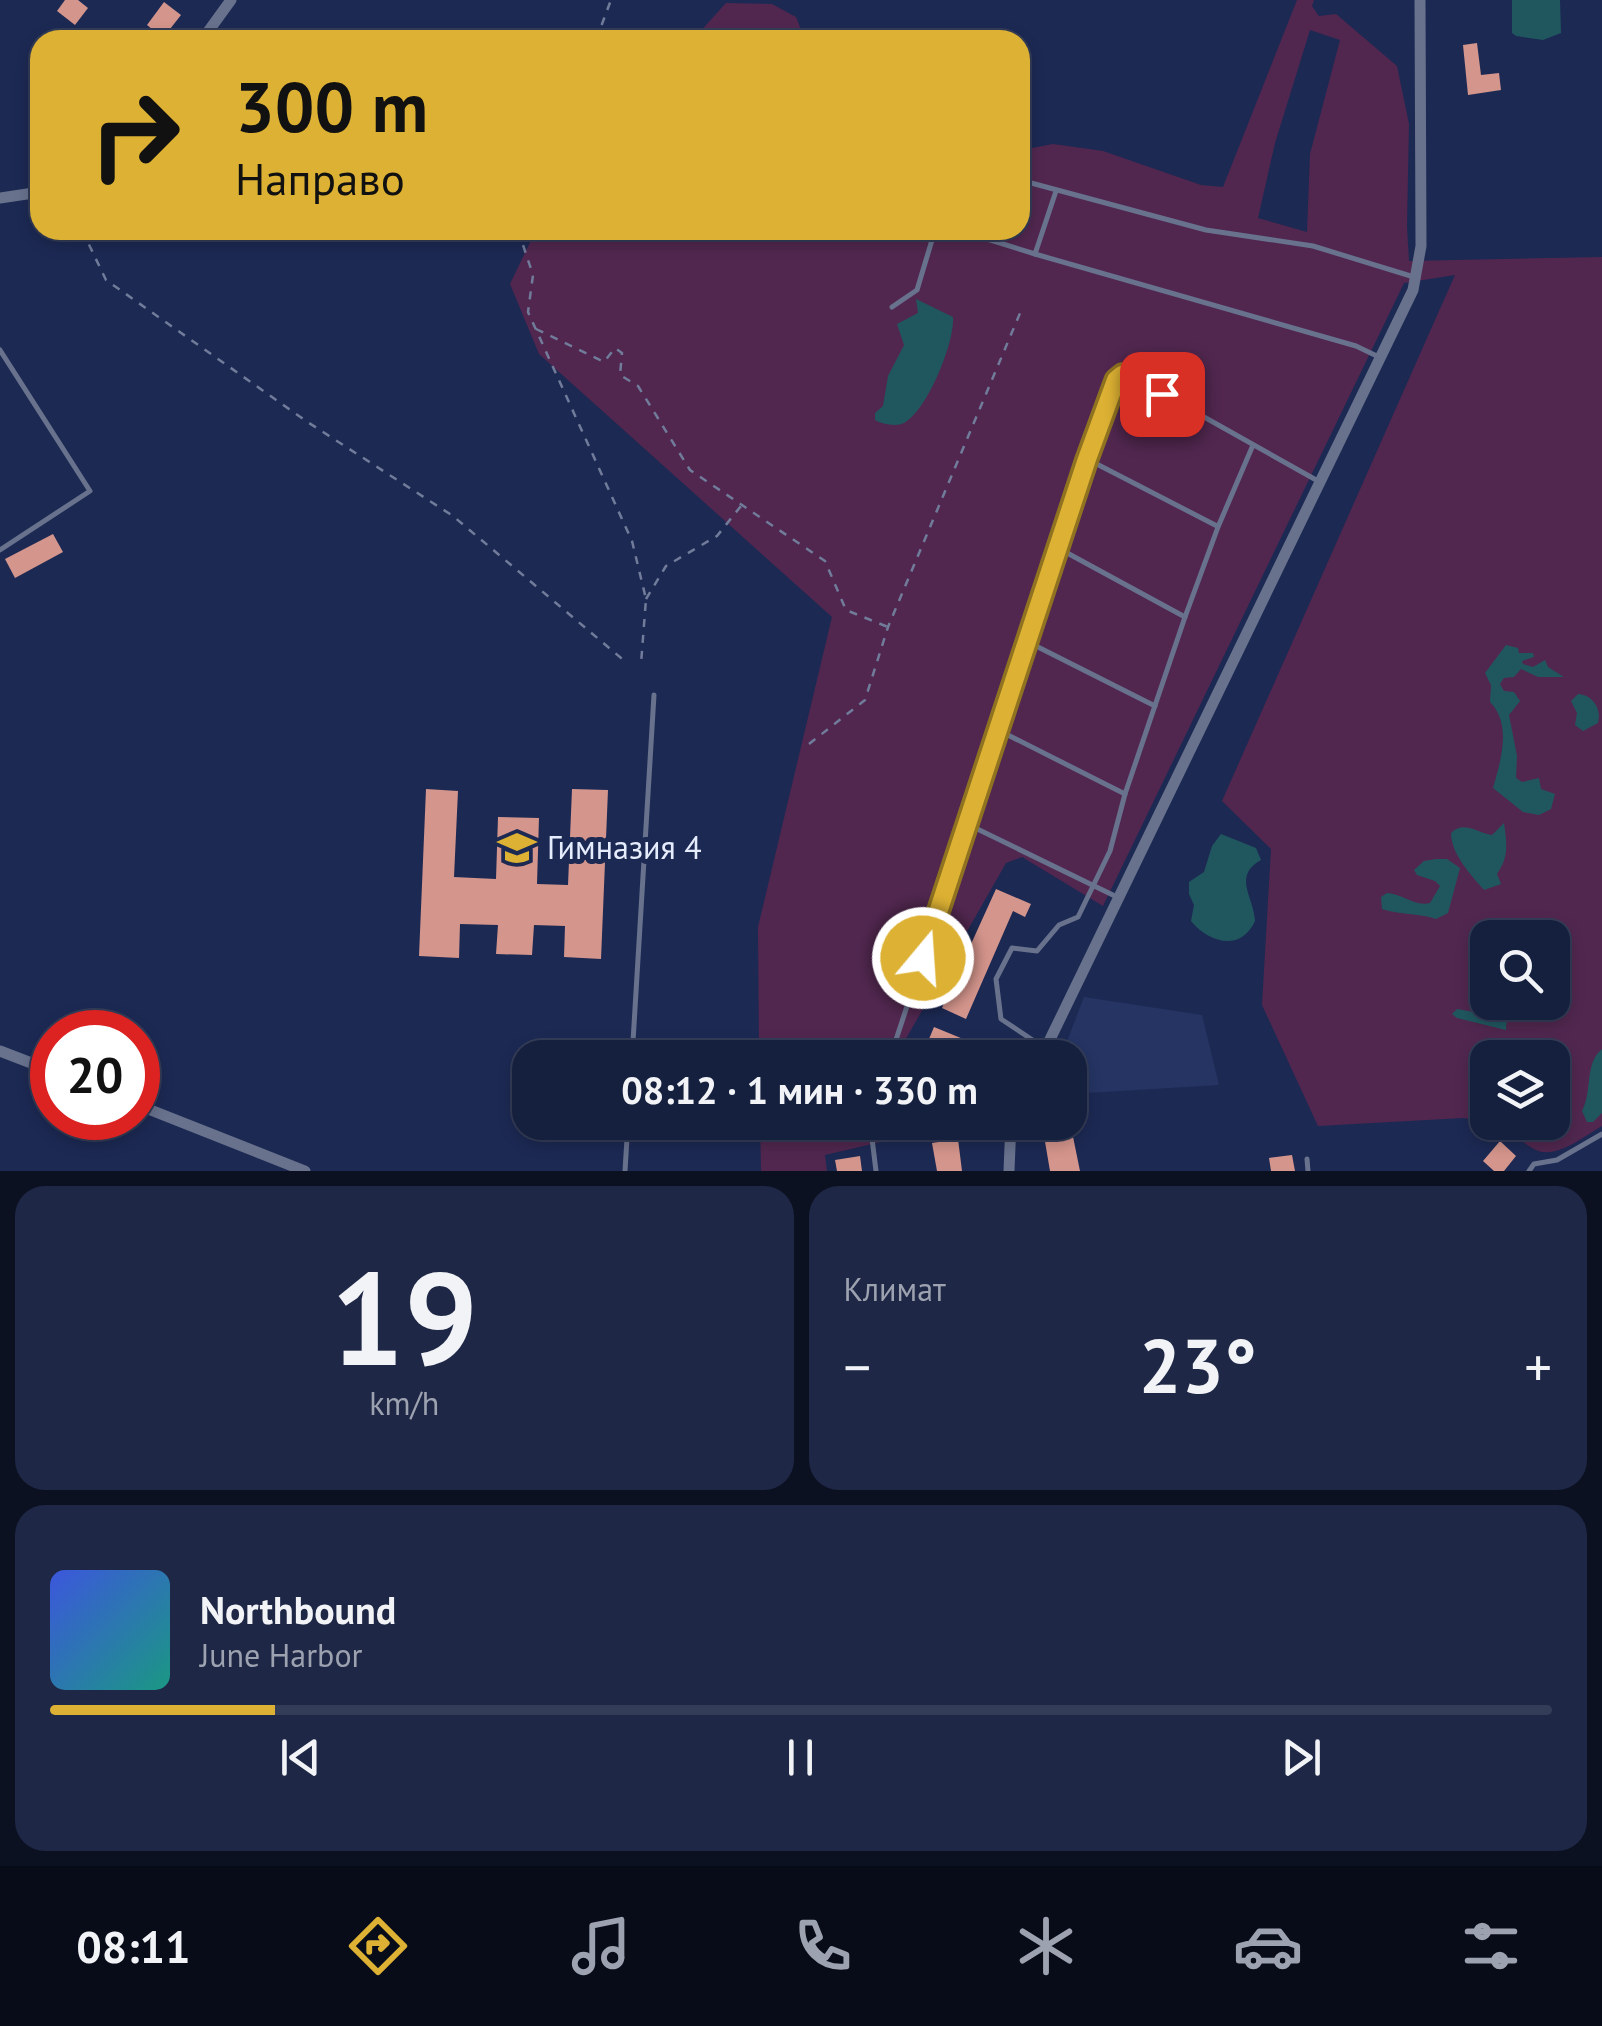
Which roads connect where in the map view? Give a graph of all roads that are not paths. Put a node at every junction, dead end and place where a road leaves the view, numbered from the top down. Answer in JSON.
{"nodes":[{"id":1,"x":231,"y":0,"type":"edge"},
{"id":2,"x":1420,"y":0,"type":"edge"},
{"id":3,"x":209,"y":30,"type":"edge"},
{"id":4,"x":1030,"y":183,"type":"edge"},
{"id":5,"x":1056,"y":190,"type":"junction"},
{"id":6,"x":30,"y":194,"type":"edge"},
{"id":7,"x":0,"y":198,"type":"edge"},
{"id":8,"x":932,"y":240,"type":"edge"},
{"id":9,"x":990,"y":240,"type":"edge"},
{"id":10,"x":1035,"y":254,"type":"junction"},
{"id":11,"x":1417,"y":278,"type":"junction"},
{"id":12,"x":892,"y":306,"type":"dead end"},
{"id":13,"x":0,"y":350,"type":"edge"},
{"id":14,"x":1381,"y":358,"type":"junction"},
{"id":15,"x":1253,"y":444,"type":"junction"},
{"id":16,"x":1087,"y":459,"type":"junction"},
{"id":17,"x":1321,"y":482,"type":"junction"},
{"id":18,"x":1218,"y":526,"type":"junction"},
{"id":19,"x":1058,"y":548,"type":"junction"},
{"id":20,"x":0,"y":550,"type":"edge"},
{"id":21,"x":1185,"y":617,"type":"junction"},
{"id":22,"x":1027,"y":641,"type":"junction"},
{"id":23,"x":654,"y":696,"type":"dead end"},
{"id":24,"x":1155,"y":706,"type":"junction"},
{"id":25,"x":998,"y":730,"type":"junction"},
{"id":26,"x":1125,"y":794,"type":"junction"},
{"id":27,"x":967,"y":824,"type":"junction"},
{"id":28,"x":1094,"y":887,"type":"junction"},
{"id":29,"x":1120,"y":899,"type":"junction"},
{"id":30,"x":633,"y":1040,"type":"edge"},
{"id":31,"x":896,"y":1040,"type":"edge"},
{"id":32,"x":1027,"y":1040,"type":"edge"},
{"id":33,"x":1050,"y":1040,"type":"edge"},
{"id":34,"x":0,"y":1051,"type":"edge"},
{"id":35,"x":30,"y":1063,"type":"edge"},
{"id":36,"x":160,"y":1114,"type":"edge"},
{"id":37,"x":1602,"y":1134,"type":"edge"},
{"id":38,"x":627,"y":1140,"type":"edge"},
{"id":39,"x":872,"y":1140,"type":"edge"},
{"id":40,"x":1010,"y":1140,"type":"edge"},
{"id":41,"x":1307,"y":1160,"type":"dead end"},
{"id":42,"x":305,"y":1171,"type":"edge"},
{"id":43,"x":625,"y":1171,"type":"edge"},
{"id":44,"x":876,"y":1171,"type":"edge"},
{"id":45,"x":1009,"y":1171,"type":"edge"},
{"id":46,"x":1308,"y":1171,"type":"edge"},
{"id":47,"x":1530,"y":1171,"type":"edge"}],
"edges":[{"from":1,"to":3,"type":"street"},
{"from":2,"to":11,"type":"street"},
{"from":4,"to":5,"type":"lane"},
{"from":5,"to":10,"type":"lane"},
{"from":5,"to":11,"type":"lane"},
{"from":6,"to":7,"type":"street"},
{"from":8,"to":12,"type":"lane"},
{"from":9,"to":10,"type":"lane"},
{"from":10,"to":14,"type":"lane"},
{"from":11,"to":14,"type":"street"},
{"from":13,"to":20,"type":"lane"},
{"from":14,"to":17,"type":"street"},
{"from":15,"to":16,"type":"lane"},
{"from":15,"to":17,"type":"lane"},
{"from":15,"to":18,"type":"lane"},
{"from":16,"to":18,"type":"lane"},
{"from":16,"to":19,"type":"lane"},
{"from":17,"to":29,"type":"street"},
{"from":18,"to":21,"type":"lane"},
{"from":19,"to":21,"type":"lane"},
{"from":19,"to":22,"type":"lane"},
{"from":21,"to":24,"type":"lane"},
{"from":22,"to":24,"type":"lane"},
{"from":22,"to":25,"type":"lane"},
{"from":23,"to":30,"type":"lane"},
{"from":24,"to":26,"type":"lane"},
{"from":25,"to":26,"type":"lane"},
{"from":25,"to":27,"type":"lane"},
{"from":26,"to":28,"type":"lane"},
{"from":27,"to":28,"type":"lane"},
{"from":27,"to":31,"type":"lane"},
{"from":28,"to":29,"type":"lane"},
{"from":28,"to":32,"type":"lane"},
{"from":29,"to":33,"type":"street"},
{"from":34,"to":35,"type":"street"},
{"from":36,"to":42,"type":"street"},
{"from":37,"to":47,"type":"lane"},
{"from":38,"to":43,"type":"lane"},
{"from":39,"to":44,"type":"lane"},
{"from":40,"to":45,"type":"street"},
{"from":41,"to":46,"type":"lane"}]}
